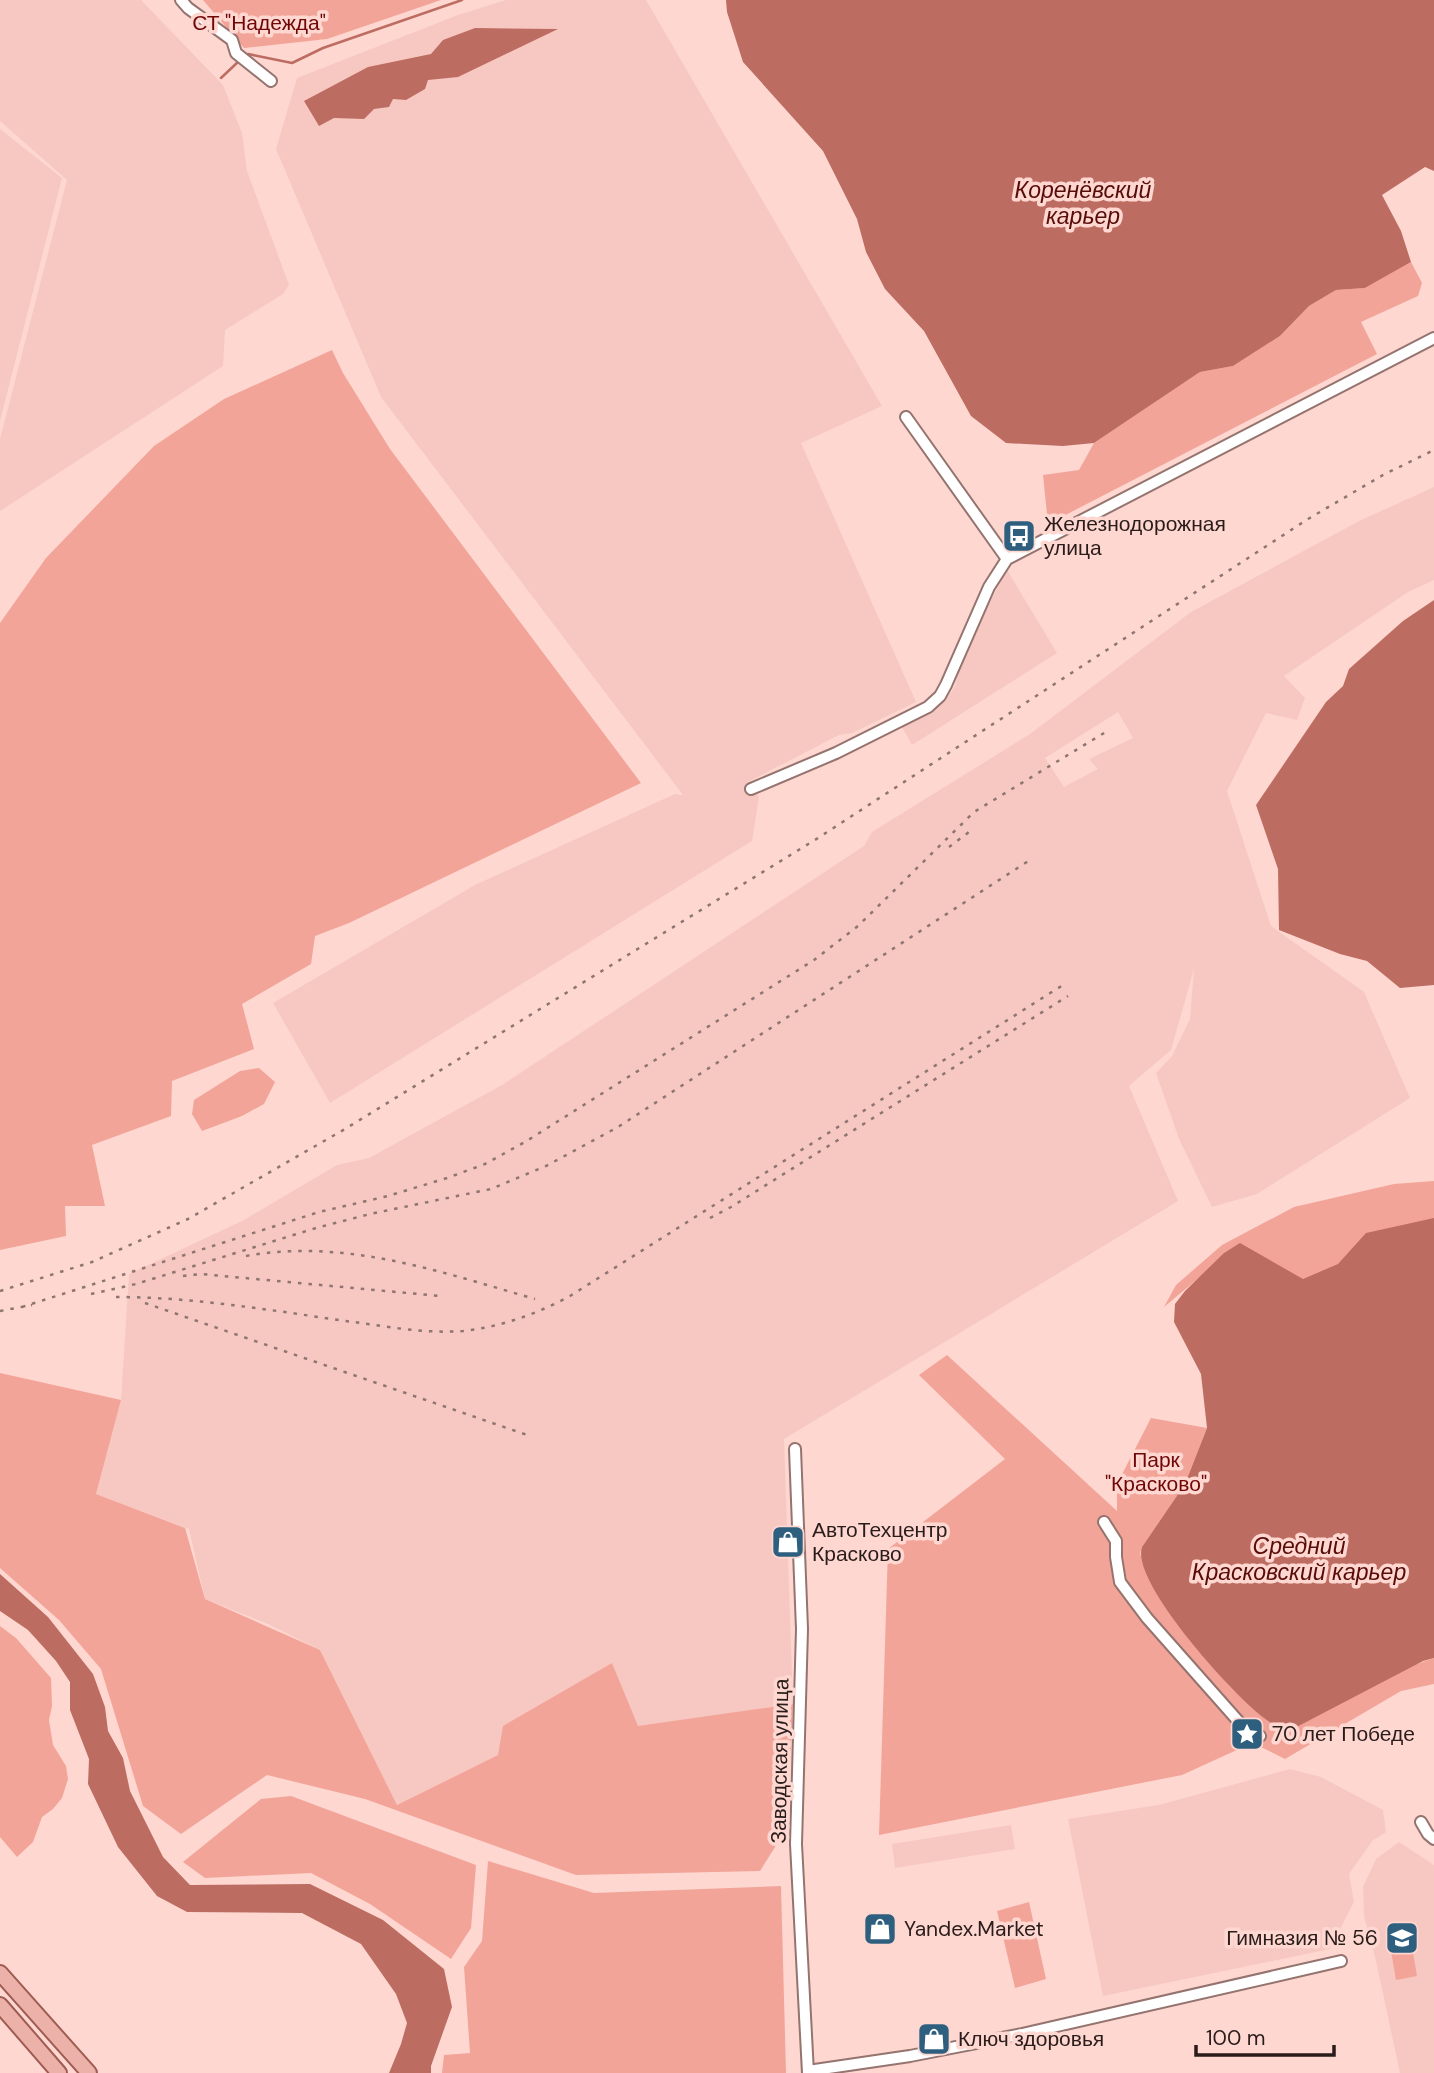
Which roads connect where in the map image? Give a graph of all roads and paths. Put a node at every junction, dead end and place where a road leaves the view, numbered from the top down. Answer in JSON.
{"nodes":[{"id":1,"x":181,"y":0,"type":"edge"},
{"id":2,"x":271,"y":81,"type":"dead end"},
{"id":3,"x":1434,"y":338,"type":"edge"},
{"id":4,"x":906,"y":417,"type":"dead end"},
{"id":5,"x":1007,"y":559,"type":"junction"},
{"id":6,"x":751,"y":789,"type":"dead end"},
{"id":7,"x":795,"y":1449,"type":"dead end"},
{"id":8,"x":1104,"y":1522,"type":"dead end"},
{"id":9,"x":1259,"y":1736,"type":"dead end"},
{"id":10,"x":1421,"y":1822,"type":"dead end"},
{"id":11,"x":1434,"y":1839,"type":"edge"},
{"id":12,"x":1341,"y":1961,"type":"dead end"},
{"id":13,"x":0,"y":1973,"type":"edge"},
{"id":14,"x":0,"y":2005,"type":"edge"},
{"id":15,"x":808,"y":2072,"type":"edge"},
{"id":16,"x":58,"y":2073,"type":"edge"},
{"id":17,"x":92,"y":2073,"type":"edge"}],
"edges":[{"from":1,"to":2,"type":"street"},
{"from":3,"to":5,"type":"street"},
{"from":4,"to":5,"type":"street"},
{"from":5,"to":6,"type":"street"},
{"from":7,"to":15,"type":"street","name":"Заводская улица"},
{"from":8,"to":9,"type":"street"},
{"from":10,"to":11,"type":"street"},
{"from":12,"to":15,"type":"street"},
{"from":13,"to":17,"type":"main road"},
{"from":14,"to":16,"type":"main road"}]}
